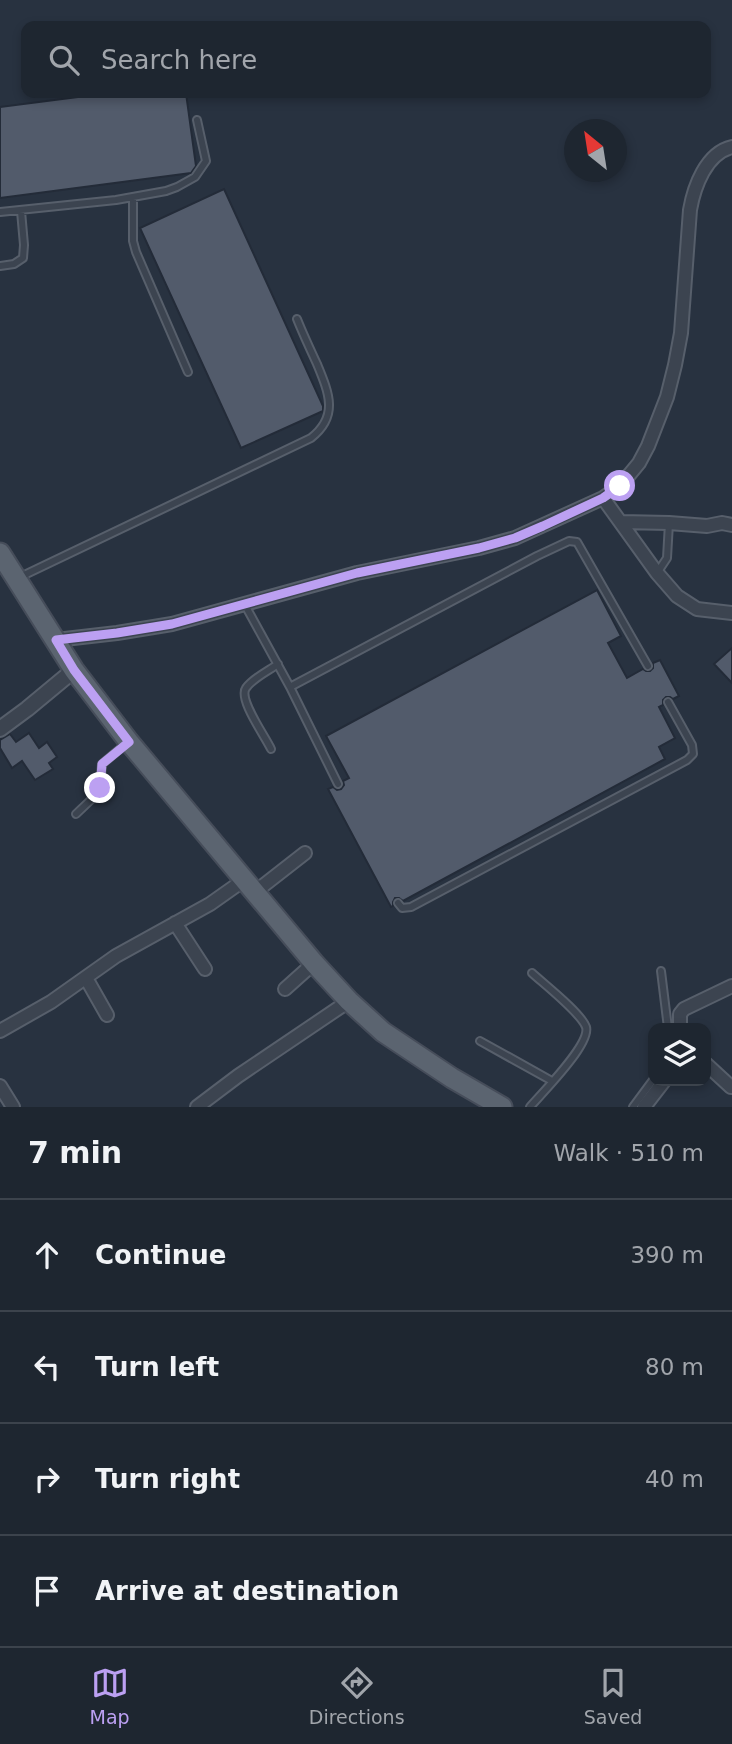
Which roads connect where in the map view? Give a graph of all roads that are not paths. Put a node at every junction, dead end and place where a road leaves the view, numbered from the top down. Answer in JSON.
{"nodes":[{"id":1,"x":197,"y":120,"type":"dead end"},
{"id":2,"x":730,"y":144,"type":"edge"},
{"id":3,"x":133,"y":197,"type":"junction"},
{"id":4,"x":21,"y":211,"type":"junction"},
{"id":5,"x":0,"y":212,"type":"edge"},
{"id":6,"x":0,"y":266,"type":"edge"},
{"id":7,"x":296,"y":319,"type":"dead end"},
{"id":8,"x":188,"y":372,"type":"dead end"},
{"id":9,"x":603,"y":498,"type":"junction"},
{"id":10,"x":621,"y":522,"type":"junction"},
{"id":11,"x":668,"y":523,"type":"junction"},
{"id":12,"x":732,"y":525,"type":"edge"},
{"id":13,"x":0,"y":553,"type":"edge"},
{"id":14,"x":657,"y":573,"type":"junction"},
{"id":15,"x":16,"y":579,"type":"junction"},
{"id":16,"x":245,"y":605,"type":"junction"},
{"id":17,"x":732,"y":613,"type":"edge"},
{"id":18,"x":56,"y":640,"type":"junction"},
{"id":19,"x":278,"y":664,"type":"junction"},
{"id":20,"x":648,"y":666,"type":"dead end"},
{"id":21,"x":74,"y":670,"type":"junction"},
{"id":22,"x":290,"y":687,"type":"junction"},
{"id":23,"x":668,"y":702,"type":"dead end"},
{"id":24,"x":0,"y":729,"type":"edge"},
{"id":25,"x":129,"y":742,"type":"junction"},
{"id":26,"x":271,"y":748,"type":"dead end"},
{"id":27,"x":338,"y":784,"type":"dead end"},
{"id":28,"x":76,"y":814,"type":"dead end"},
{"id":29,"x":305,"y":853,"type":"dead end"},
{"id":30,"x":250,"y":886,"type":"junction"},
{"id":31,"x":398,"y":903,"type":"dead end"},
{"id":32,"x":175,"y":923,"type":"junction"},
{"id":33,"x":314,"y":964,"type":"junction"},
{"id":34,"x":205,"y":969,"type":"dead end"},
{"id":35,"x":660,"y":971,"type":"dead end"},
{"id":36,"x":532,"y":972,"type":"dead end"},
{"id":37,"x":86,"y":978,"type":"junction"},
{"id":38,"x":732,"y":986,"type":"edge"},
{"id":39,"x":285,"y":989,"type":"dead end"},
{"id":40,"x":349,"y":1001,"type":"junction"},
{"id":41,"x":107,"y":1015,"type":"dead end"},
{"id":42,"x":667,"y":1023,"type":"edge"},
{"id":43,"x":680,"y":1023,"type":"edge"},
{"id":44,"x":0,"y":1031,"type":"edge"},
{"id":45,"x":481,"y":1041,"type":"dead end"},
{"id":46,"x":711,"y":1069,"type":"edge"},
{"id":47,"x":552,"y":1082,"type":"junction"},
{"id":48,"x":0,"y":1086,"type":"edge"},
{"id":49,"x":649,"y":1086,"type":"edge"},
{"id":50,"x":660,"y":1086,"type":"edge"},
{"id":51,"x":731,"y":1087,"type":"edge"},
{"id":52,"x":13,"y":1107,"type":"edge"},
{"id":53,"x":197,"y":1107,"type":"edge"},
{"id":54,"x":502,"y":1107,"type":"edge"},
{"id":55,"x":530,"y":1107,"type":"edge"},
{"id":56,"x":634,"y":1107,"type":"edge"},
{"id":57,"x":644,"y":1107,"type":"edge"}],
"edges":[{"from":1,"to":3,"type":"lane"},
{"from":2,"to":9,"type":"street"},
{"from":3,"to":4,"type":"lane"},
{"from":3,"to":8,"type":"lane"},
{"from":4,"to":5,"type":"lane"},
{"from":4,"to":6,"type":"lane"},
{"from":7,"to":15,"type":"lane"},
{"from":9,"to":10,"type":"street"},
{"from":9,"to":16,"type":"street"},
{"from":10,"to":11,"type":"street"},
{"from":10,"to":14,"type":"street"},
{"from":11,"to":12,"type":"street"},
{"from":11,"to":14,"type":"lane"},
{"from":13,"to":15,"type":"main road"},
{"from":14,"to":17,"type":"street"},
{"from":15,"to":18,"type":"main road"},
{"from":16,"to":18,"type":"street"},
{"from":16,"to":19,"type":"lane"},
{"from":18,"to":21,"type":"main road"},
{"from":19,"to":22,"type":"lane"},
{"from":19,"to":26,"type":"lane"},
{"from":20,"to":22,"type":"lane"},
{"from":21,"to":24,"type":"street"},
{"from":21,"to":25,"type":"main road"},
{"from":22,"to":27,"type":"lane"},
{"from":23,"to":31,"type":"lane"},
{"from":25,"to":28,"type":"lane"},
{"from":25,"to":30,"type":"main road"},
{"from":29,"to":30,"type":"street"},
{"from":30,"to":32,"type":"street"},
{"from":30,"to":33,"type":"main road"},
{"from":32,"to":34,"type":"street"},
{"from":32,"to":37,"type":"street"},
{"from":33,"to":39,"type":"street"},
{"from":33,"to":40,"type":"main road"},
{"from":35,"to":42,"type":"lane"},
{"from":36,"to":47,"type":"lane"},
{"from":37,"to":41,"type":"street"},
{"from":37,"to":44,"type":"street"},
{"from":38,"to":43,"type":"street"},
{"from":40,"to":53,"type":"street"},
{"from":40,"to":54,"type":"main road"},
{"from":45,"to":47,"type":"lane"},
{"from":46,"to":51,"type":"street"},
{"from":47,"to":55,"type":"lane"},
{"from":48,"to":52,"type":"street"},
{"from":49,"to":56,"type":"lane"},
{"from":50,"to":57,"type":"street"}]}
